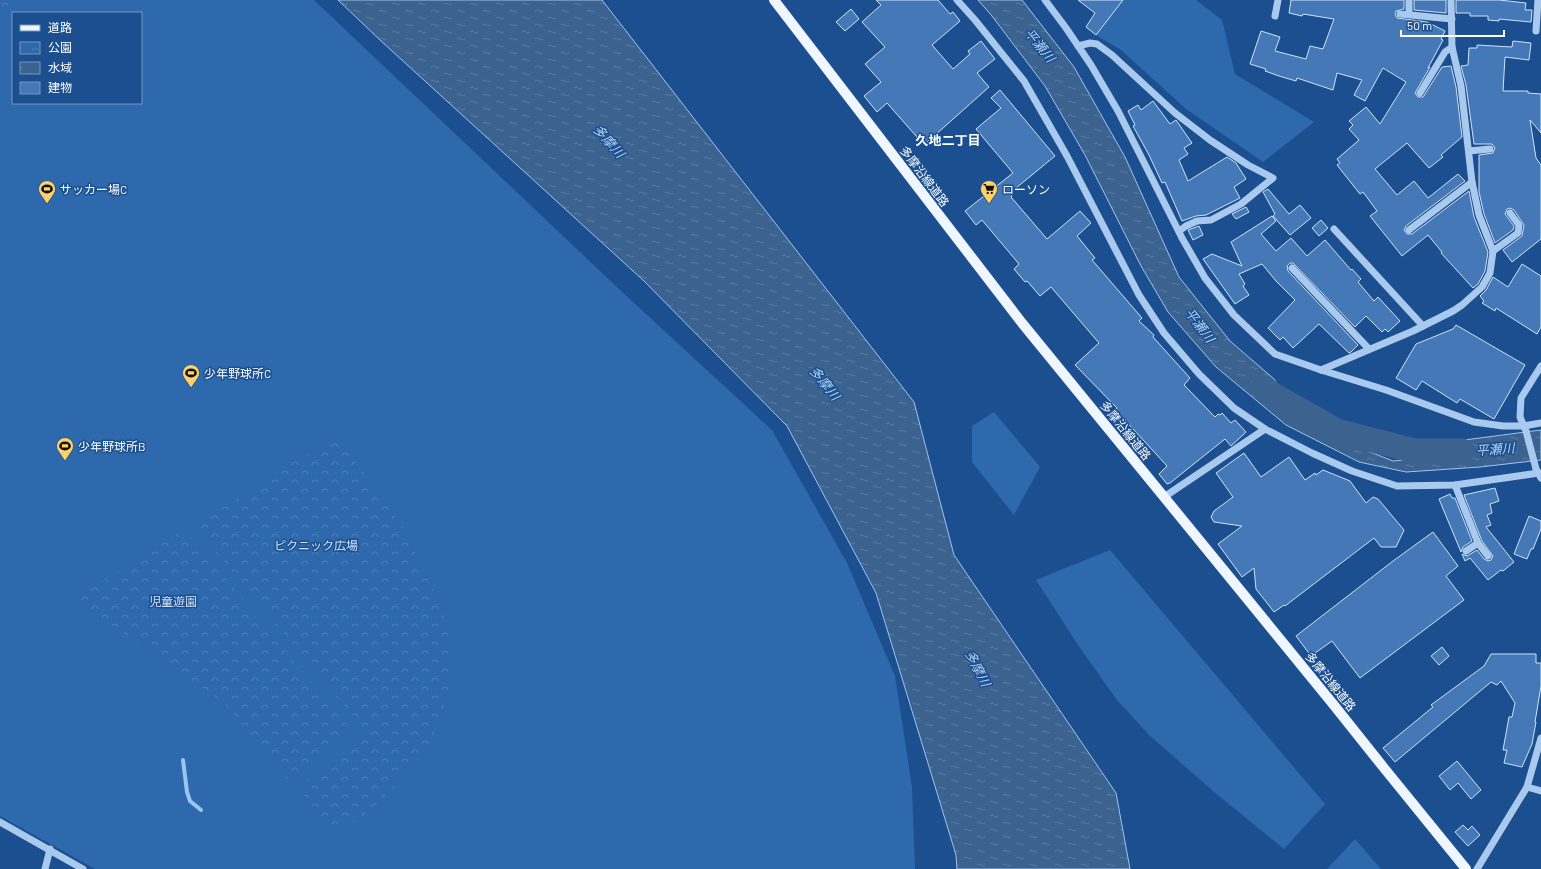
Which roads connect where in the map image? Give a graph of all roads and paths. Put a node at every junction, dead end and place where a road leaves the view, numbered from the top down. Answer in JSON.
{"nodes":[{"id":1,"x":774,"y":0,"type":"edge"},
{"id":2,"x":957,"y":0,"type":"edge"},
{"id":3,"x":1045,"y":0,"type":"edge"},
{"id":4,"x":1278,"y":0,"type":"edge"},
{"id":5,"x":1409,"y":0,"type":"edge"},
{"id":6,"x":1451,"y":0,"type":"edge"},
{"id":7,"x":1538,"y":0,"type":"edge"},
{"id":8,"x":1400,"y":14,"type":"dead end"},
{"id":9,"x":1409,"y":14,"type":"junction"},
{"id":10,"x":1275,"y":16,"type":"dead end"},
{"id":11,"x":1452,"y":19,"type":"junction"},
{"id":12,"x":1536,"y":31,"type":"dead end"},
{"id":13,"x":1078,"y":46,"type":"junction"},
{"id":14,"x":1452,"y":47,"type":"junction"},
{"id":15,"x":1420,"y":93,"type":"dead end"},
{"id":16,"x":1490,"y":149,"type":"dead end"},
{"id":17,"x":1469,"y":150,"type":"junction"},
{"id":18,"x":1472,"y":182,"type":"junction"},
{"id":19,"x":1510,"y":213,"type":"dead end"},
{"id":20,"x":1334,"y":229,"type":"dead end"},
{"id":21,"x":1410,"y":230,"type":"dead end"},
{"id":22,"x":1179,"y":231,"type":"junction"},
{"id":23,"x":1493,"y":251,"type":"junction"},
{"id":24,"x":1292,"y":268,"type":"dead end"},
{"id":25,"x":1423,"y":326,"type":"junction"},
{"id":26,"x":1369,"y":349,"type":"junction"},
{"id":27,"x":1541,"y":366,"type":"edge"},
{"id":28,"x":1321,"y":370,"type":"junction"},
{"id":29,"x":1541,"y":422,"type":"edge"},
{"id":30,"x":1524,"y":428,"type":"junction"},
{"id":31,"x":1266,"y":429,"type":"junction"},
{"id":32,"x":1538,"y":473,"type":"edge"},
{"id":33,"x":1455,"y":485,"type":"junction"},
{"id":34,"x":1164,"y":497,"type":"junction"},
{"id":35,"x":1478,"y":543,"type":"junction"},
{"id":36,"x":1466,"y":551,"type":"dead end"},
{"id":37,"x":1488,"y":556,"type":"dead end"},
{"id":38,"x":1541,"y":738,"type":"edge"},
{"id":39,"x":1527,"y":787,"type":"junction"},
{"id":40,"x":1541,"y":791,"type":"edge"},
{"id":41,"x":0,"y":822,"type":"edge"},
{"id":42,"x":50,"y":850,"type":"junction"},
{"id":43,"x":45,"y":869,"type":"edge"},
{"id":44,"x":83,"y":869,"type":"edge"},
{"id":45,"x":1466,"y":869,"type":"edge"},
{"id":46,"x":1477,"y":869,"type":"edge"}],
"edges":[{"from":1,"to":34,"type":"main road","name":"多摩沿線道路"},
{"from":2,"to":31,"type":"street"},
{"from":3,"to":13,"type":"street"},
{"from":4,"to":10,"type":"street"},
{"from":5,"to":9,"type":"street"},
{"from":6,"to":11,"type":"street"},
{"from":7,"to":12,"type":"street"},
{"from":8,"to":9,"type":"street"},
{"from":9,"to":11,"type":"street"},
{"from":11,"to":14,"type":"street"},
{"from":13,"to":22,"type":"street"},
{"from":13,"to":22,"type":"street"},
{"from":14,"to":15,"type":"street"},
{"from":14,"to":17,"type":"street"},
{"from":16,"to":17,"type":"street"},
{"from":17,"to":18,"type":"street"},
{"from":18,"to":21,"type":"street"},
{"from":18,"to":23,"type":"street"},
{"from":19,"to":23,"type":"street"},
{"from":20,"to":25,"type":"street"},
{"from":22,"to":28,"type":"street"},
{"from":23,"to":25,"type":"street"},
{"from":24,"to":26,"type":"street"},
{"from":25,"to":26,"type":"street"},
{"from":26,"to":28,"type":"street"},
{"from":27,"to":30,"type":"street"},
{"from":28,"to":30,"type":"street"},
{"from":29,"to":30,"type":"street"},
{"from":30,"to":32,"type":"street"},
{"from":31,"to":33,"type":"street"},
{"from":31,"to":34,"type":"street"},
{"from":32,"to":33,"type":"street"},
{"from":33,"to":35,"type":"street"},
{"from":34,"to":45,"type":"main road","name":"多摩沿線道路"},
{"from":35,"to":36,"type":"street"},
{"from":35,"to":37,"type":"street"},
{"from":38,"to":39,"type":"street"},
{"from":39,"to":40,"type":"street"},
{"from":39,"to":46,"type":"street"},
{"from":41,"to":42,"type":"street"},
{"from":42,"to":43,"type":"street"},
{"from":42,"to":44,"type":"street"}]}
